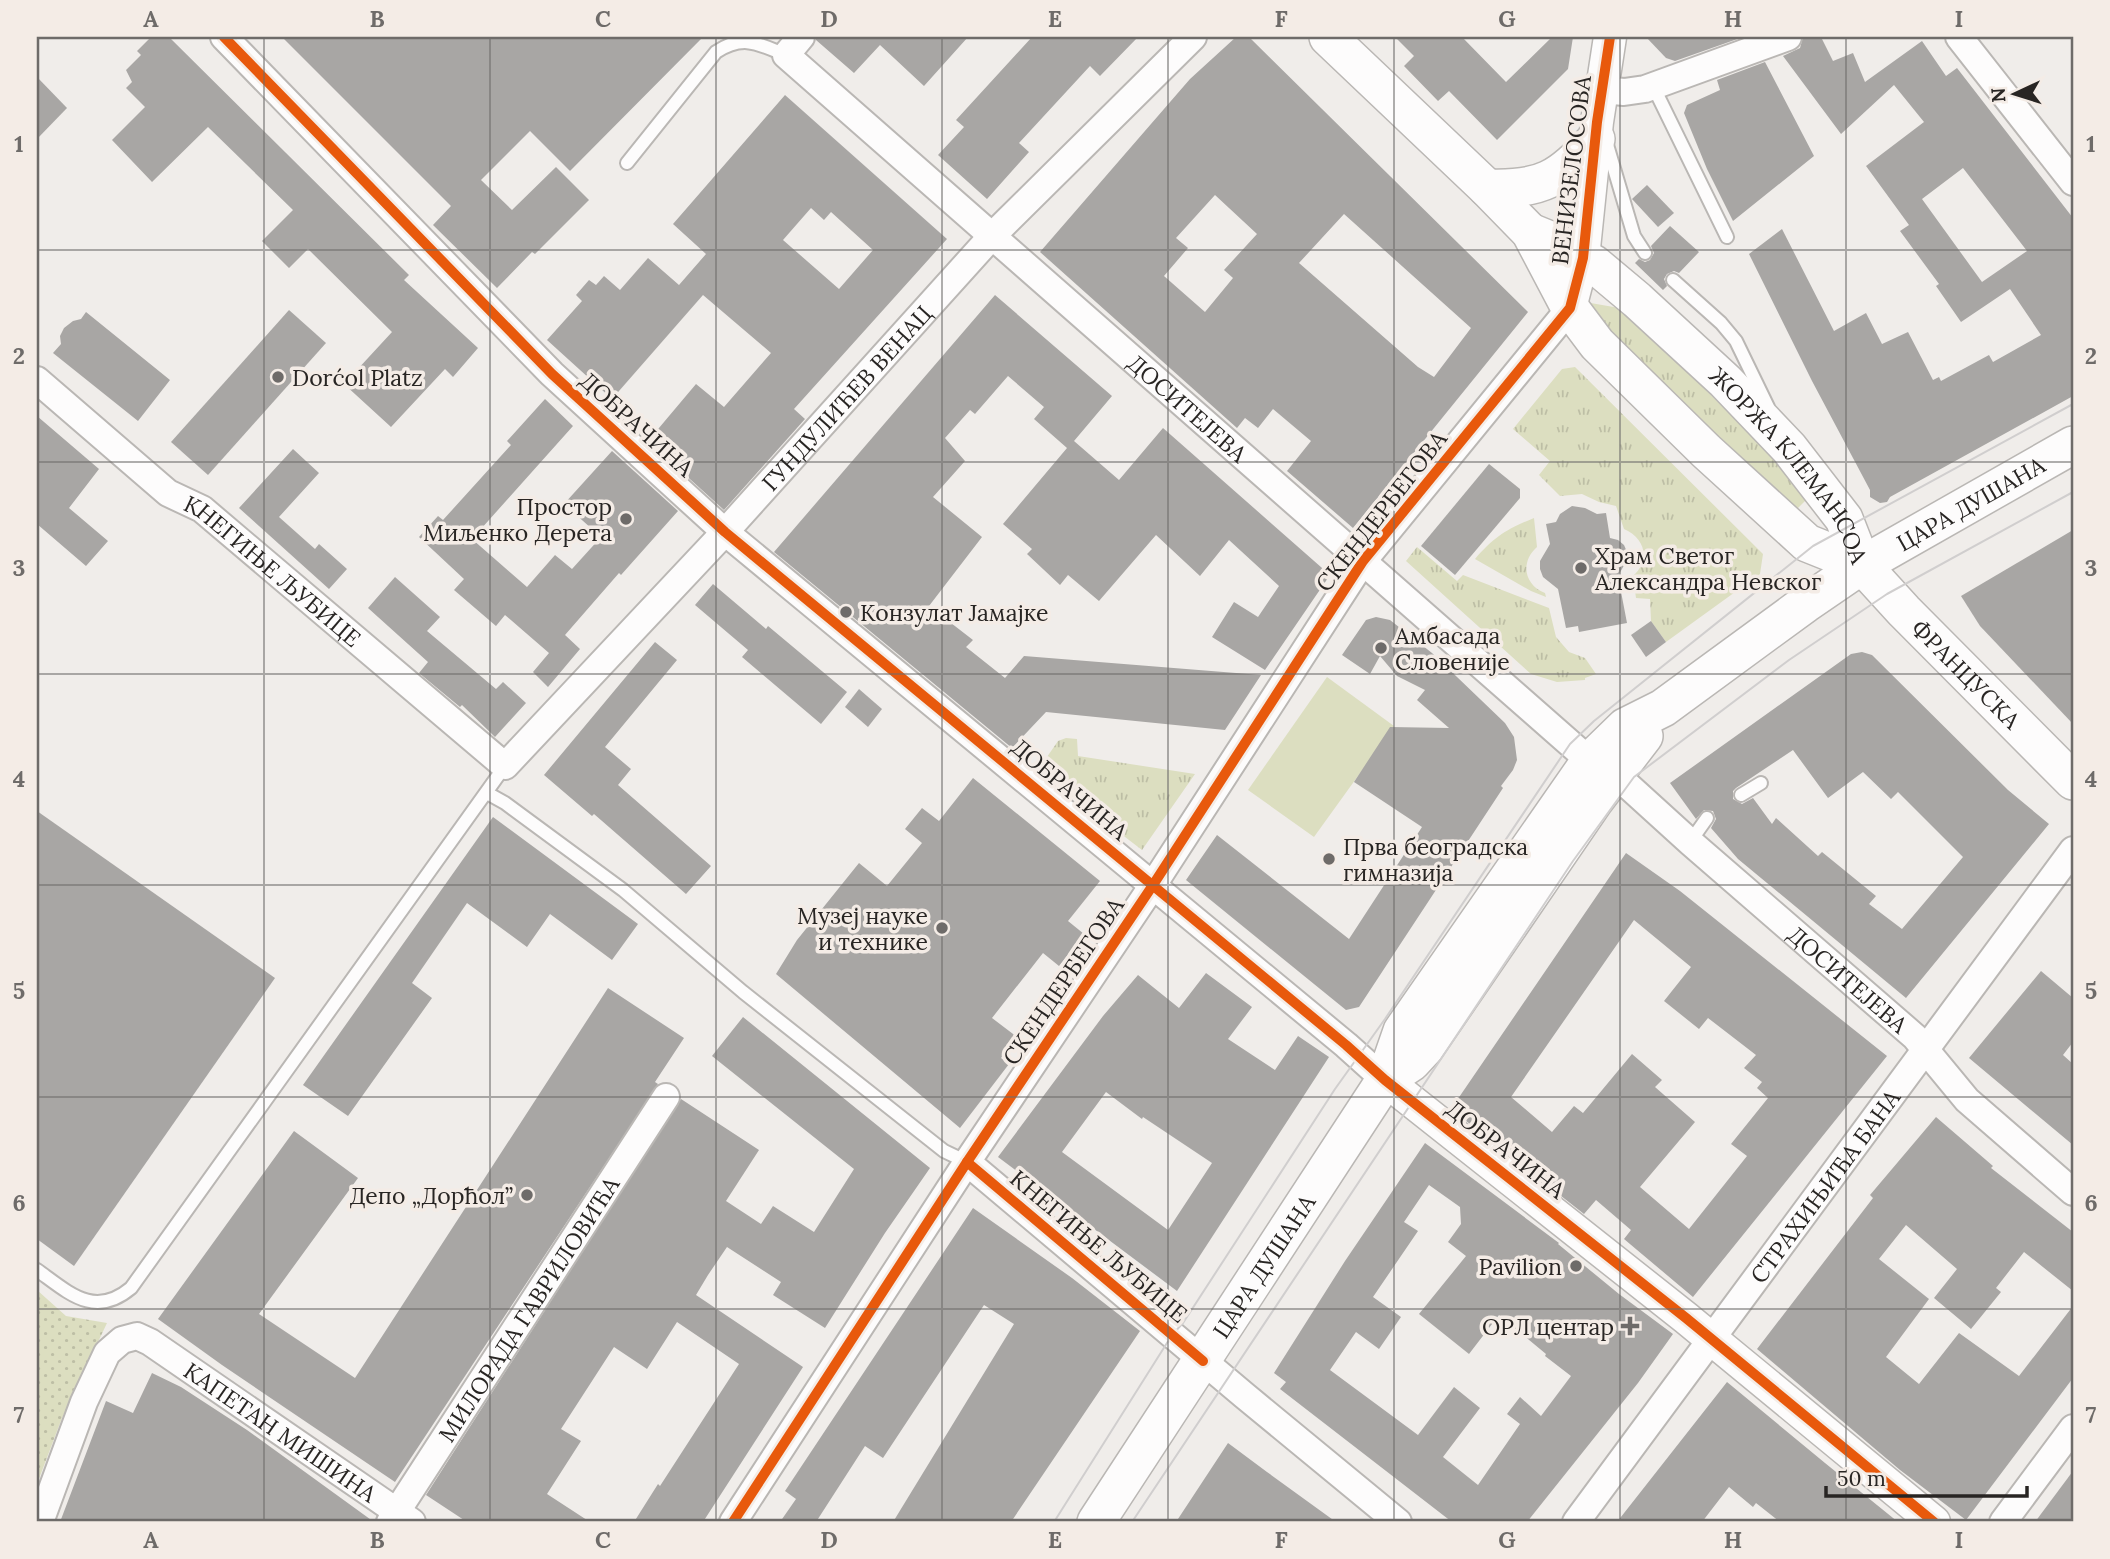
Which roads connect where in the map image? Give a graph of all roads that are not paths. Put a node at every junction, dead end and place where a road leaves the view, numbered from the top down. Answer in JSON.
{"nodes":[{"id":1,"x":224,"y":37,"type":"edge"},
{"id":2,"x":1193,"y":37,"type":"edge"},
{"id":3,"x":1328,"y":37,"type":"edge"},
{"id":4,"x":1610,"y":37,"type":"edge"},
{"id":5,"x":1788,"y":37,"type":"edge"},
{"id":6,"x":1959,"y":37,"type":"edge"},
{"id":7,"x":794,"y":46,"type":"edge"},
{"id":8,"x":1653,"y":86,"type":"junction"},
{"id":9,"x":1602,"y":90,"type":"junction"},
{"id":10,"x":1597,"y":130,"type":"junction"},
{"id":11,"x":627,"y":163,"type":"dead end"},
{"id":12,"x":2073,"y":183,"type":"edge"},
{"id":13,"x":1487,"y":188,"type":"junction"},
{"id":14,"x":1530,"y":232,"type":"junction"},
{"id":15,"x":992,"y":236,"type":"junction"},
{"id":16,"x":1727,"y":237,"type":"dead end"},
{"id":17,"x":1645,"y":253,"type":"dead end"},
{"id":18,"x":1583,"y":258,"type":"junction"},
{"id":19,"x":1673,"y":280,"type":"dead end"},
{"id":20,"x":1570,"y":308,"type":"junction"},
{"id":21,"x":37,"y":380,"type":"edge"},
{"id":22,"x":2073,"y":445,"type":"edge"},
{"id":23,"x":1789,"y":448,"type":"junction"},
{"id":24,"x":725,"y":532,"type":"junction"},
{"id":25,"x":1363,"y":561,"type":"junction"},
{"id":26,"x":1862,"y":565,"type":"junction"},
{"id":27,"x":505,"y":766,"type":"junction"},
{"id":28,"x":1602,"y":767,"type":"junction"},
{"id":29,"x":2073,"y":781,"type":"edge"},
{"id":30,"x":1761,"y":783,"type":"dead end"},
{"id":31,"x":487,"y":793,"type":"junction"},
{"id":32,"x":1741,"y":795,"type":"dead end"},
{"id":33,"x":1707,"y":818,"type":"dead end"},
{"id":34,"x":1690,"y":842,"type":"junction"},
{"id":35,"x":2073,"y":850,"type":"edge"},
{"id":36,"x":1153,"y":885,"type":"junction"},
{"id":37,"x":1927,"y":1050,"type":"junction"},
{"id":38,"x":1385,"y":1080,"type":"junction"},
{"id":39,"x":666,"y":1097,"type":"dead end"},
{"id":40,"x":967,"y":1162,"type":"junction"},
{"id":41,"x":2073,"y":1192,"type":"edge"},
{"id":42,"x":37,"y":1270,"type":"edge"},
{"id":43,"x":1712,"y":1340,"type":"junction"},
{"id":44,"x":1203,"y":1361,"type":"junction"},
{"id":45,"x":2073,"y":1428,"type":"edge"},
{"id":46,"x":400,"y":1519,"type":"edge"},
{"id":47,"x":40,"y":1522,"type":"edge"},
{"id":48,"x":733,"y":1522,"type":"edge"},
{"id":49,"x":1096,"y":1522,"type":"edge"},
{"id":50,"x":1398,"y":1522,"type":"edge"},
{"id":51,"x":1576,"y":1522,"type":"edge"},
{"id":52,"x":1934,"y":1522,"type":"edge"},
{"id":53,"x":2003,"y":1522,"type":"edge"}],
"edges":[{"from":1,"to":24,"type":"street","name":"ДОБРАЧИНА"},
{"from":2,"to":15,"type":"street","name":"ГУНДУЛИЋЕВ ВЕНАЦ"},
{"from":3,"to":13,"type":"main road","name":"ЖОРЖА КЛЕМАНСОА"},
{"from":4,"to":9,"type":"street","name":"ВЕНИЗЕЛОСОВА"},
{"from":5,"to":8,"type":"street"},
{"from":6,"to":12,"type":"street"},
{"from":7,"to":11,"type":"lane"},
{"from":7,"to":15,"type":"street","name":"ДОСИТЕЈЕВА"},
{"from":8,"to":9,"type":"street"},
{"from":8,"to":16,"type":"lane"},
{"from":9,"to":10,"type":"street","name":"ВЕНИЗЕЛОСОВА"},
{"from":10,"to":13,"type":"main road"},
{"from":10,"to":17,"type":"lane"},
{"from":10,"to":18,"type":"street","name":"ВЕНИЗЕЛОСОВА"},
{"from":13,"to":14,"type":"main road","name":"ЖОРЖА КЛЕМАНСОА"},
{"from":14,"to":18,"type":"main road","name":"ЖОРЖА КЛЕМАНСОА"},
{"from":14,"to":20,"type":"main road","name":"ЖОРЖА КЛЕМАНСОА"},
{"from":15,"to":24,"type":"street","name":"ГУНДУЛИЋЕВ ВЕНАЦ"},
{"from":15,"to":25,"type":"street","name":"ДОСИТЕЈЕВА"},
{"from":18,"to":20,"type":"street","name":"ВЕНИЗЕЛОСОВА"},
{"from":18,"to":23,"type":"main road","name":"ЖОРЖА КЛЕМАНСОА"},
{"from":19,"to":23,"type":"lane"},
{"from":20,"to":25,"type":"street","name":"СКЕНДЕРБЕГОВА"},
{"from":20,"to":26,"type":"main road","name":"ЖОРЖА КЛЕМАНСОА"},
{"from":21,"to":27,"type":"street","name":"КНЕГИЊЕ ЉУБИЦЕ"},
{"from":22,"to":26,"type":"main road","name":"ЦАРА ДУШАНА"},
{"from":23,"to":26,"type":"main road","name":"ЖОРЖА КЛЕМАНСОА"},
{"from":24,"to":27,"type":"street","name":"ГУНДУЛИЋЕВ ВЕНАЦ"},
{"from":24,"to":36,"type":"street","name":"ДОБРАЧИНА"},
{"from":25,"to":28,"type":"street","name":"ДОСИТЕЈЕВА"},
{"from":25,"to":36,"type":"street","name":"СКЕНДЕРБЕГОВА"},
{"from":26,"to":28,"type":"main road","name":"ЦАРА ДУШАНА"},
{"from":26,"to":29,"type":"main road","name":"ФРАНЦУСКА"},
{"from":27,"to":31,"type":"lane"},
{"from":28,"to":34,"type":"street","name":"ДОСИТЕЈЕВА"},
{"from":28,"to":38,"type":"main road","name":"ЦАРА ДУШАНА"},
{"from":30,"to":32,"type":"lane"},
{"from":31,"to":40,"type":"lane"},
{"from":31,"to":42,"type":"lane"},
{"from":33,"to":34,"type":"lane"},
{"from":34,"to":37,"type":"street","name":"ДОСИТЕЈЕВА"},
{"from":35,"to":37,"type":"street","name":"СТРАХИЊИЋА БАНА"},
{"from":36,"to":38,"type":"street","name":"ДОБРАЧИНА"},
{"from":36,"to":40,"type":"street","name":"СКЕНДЕРБЕГОВА"},
{"from":37,"to":41,"type":"street","name":"ДОСИТЕЈЕВА"},
{"from":37,"to":43,"type":"street","name":"СТРАХИЊИЋА БАНА"},
{"from":38,"to":43,"type":"street","name":"ДОБРАЧИНА"},
{"from":38,"to":44,"type":"main road","name":"ЦАРА ДУШАНА"},
{"from":39,"to":46,"type":"street","name":"МИЛОРАДА ГАВРИЛОВИЋА"},
{"from":40,"to":44,"type":"street","name":"КНЕГИЊЕ ЉУБИЦЕ"},
{"from":40,"to":48,"type":"street","name":"СКЕНДЕРБЕГОВА"},
{"from":43,"to":51,"type":"street","name":"СТРАХИЊИЋА БАНА"},
{"from":43,"to":52,"type":"street","name":"ДОБРАЧИНА"},
{"from":44,"to":49,"type":"main road","name":"ЦАРА ДУШАНА"},
{"from":44,"to":50,"type":"street","name":"КНЕГИЊЕ ЉУБИЦЕ"},
{"from":45,"to":53,"type":"street"},
{"from":46,"to":47,"type":"street","name":"КАПЕТАН МИШИНА"}]}
